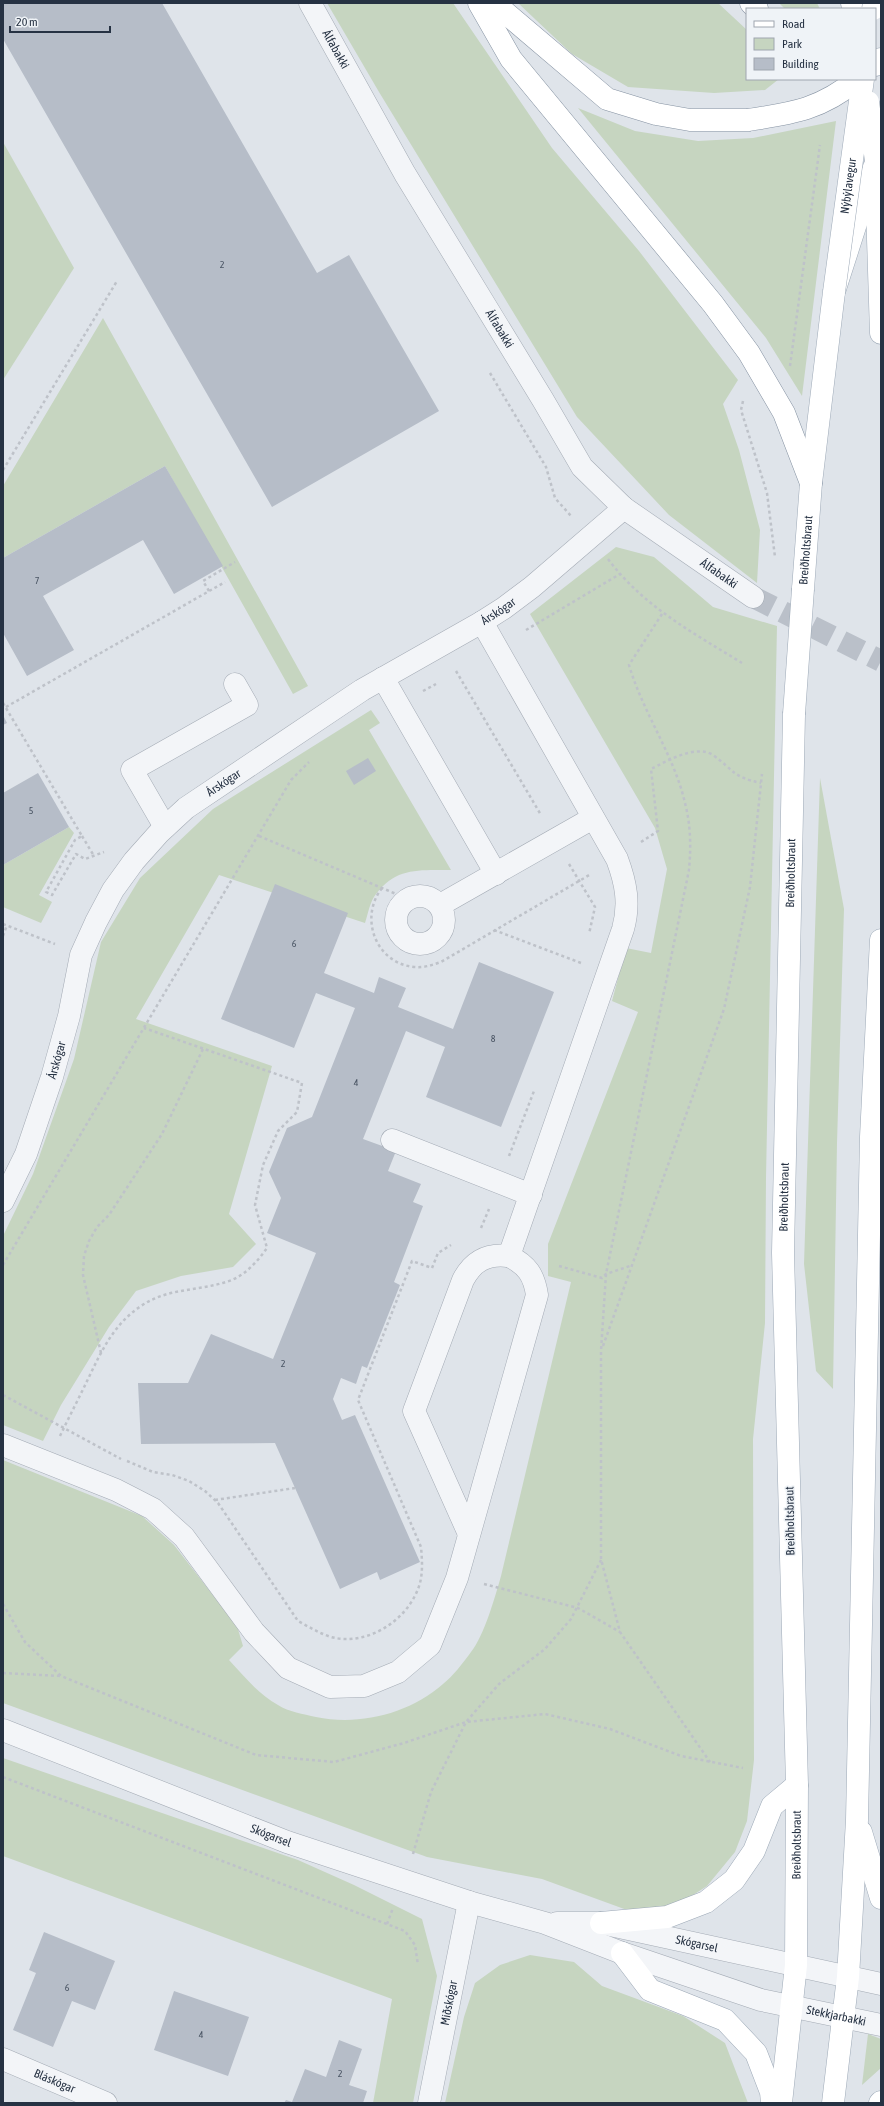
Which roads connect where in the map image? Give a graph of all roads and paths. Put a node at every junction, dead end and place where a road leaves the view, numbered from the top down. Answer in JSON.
{"nodes":[{"id":1,"x":310,"y":3,"type":"edge"},
{"id":2,"x":479,"y":3,"type":"edge"},
{"id":3,"x":494,"y":3,"type":"edge"},
{"id":4,"x":873,"y":3,"type":"edge"},
{"id":5,"x":881,"y":10,"type":"edge"},
{"id":6,"x":836,"y":80,"type":"edge"},
{"id":7,"x":857,"y":80,"type":"edge"},
{"id":8,"x":864,"y":80,"type":"edge"},
{"id":9,"x":864,"y":80,"type":"edge"},
{"id":10,"x":881,"y":118,"type":"edge"},
{"id":11,"x":820,"y":145,"type":"dead end"},
{"id":12,"x":878,"y":156,"type":"edge"},
{"id":13,"x":117,"y":281,"type":"dead end"},
{"id":14,"x":834,"y":292,"type":"junction"},
{"id":15,"x":881,"y":333,"type":"edge"},
{"id":16,"x":787,"y":368,"type":"dead end"},
{"id":17,"x":744,"y":394,"type":"dead end"},
{"id":18,"x":3,"y":470,"type":"edge"},
{"id":19,"x":811,"y":483,"type":"junction"},
{"id":20,"x":555,"y":498,"type":"dead end"},
{"id":21,"x":624,"y":508,"type":"junction"},
{"id":22,"x":572,"y":517,"type":"dead end"},
{"id":23,"x":608,"y":558,"type":"dead end"},
{"id":24,"x":235,"y":562,"type":"dead end"},
{"id":25,"x":775,"y":562,"type":"dead end"},
{"id":26,"x":620,"y":574,"type":"junction"},
{"id":27,"x":225,"y":582,"type":"dead end"},
{"id":28,"x":209,"y":592,"type":"junction"},
{"id":29,"x":753,"y":597,"type":"tunnel mouth"},
{"id":30,"x":662,"y":614,"type":"junction"},
{"id":31,"x":482,"y":622,"type":"junction"},
{"id":32,"x":496,"y":648,"type":"junction"},
{"id":33,"x":742,"y":663,"type":"dead end"},
{"id":34,"x":456,"y":672,"type":"junction"},
{"id":35,"x":450,"y":675,"type":"dead end"},
{"id":36,"x":383,"y":678,"type":"junction"},
{"id":37,"x":437,"y":683,"type":"dead end"},
{"id":38,"x":235,"y":684,"type":"dead end"},
{"id":39,"x":3,"y":703,"type":"edge"},
{"id":40,"x":398,"y":705,"type":"junction"},
{"id":41,"x":6,"y":707,"type":"junction"},
{"id":42,"x":313,"y":759,"type":"dead end"},
{"id":43,"x":670,"y":760,"type":"junction"},
{"id":44,"x":763,"y":767,"type":"dead end"},
{"id":45,"x":761,"y":783,"type":"junction"},
{"id":46,"x":594,"y":818,"type":"junction"},
{"id":47,"x":544,"y":820,"type":"dead end"},
{"id":48,"x":165,"y":827,"type":"junction"},
{"id":49,"x":82,"y":836,"type":"junction"},
{"id":50,"x":259,"y":836,"type":"junction"},
{"id":51,"x":106,"y":851,"type":"dead end"},
{"id":52,"x":94,"y":856,"type":"junction"},
{"id":53,"x":617,"y":859,"type":"junction"},
{"id":54,"x":567,"y":861,"type":"dead end"},
{"id":55,"x":496,"y":874,"type":"junction"},
{"id":56,"x":579,"y":881,"type":"junction"},
{"id":57,"x":382,"y":888,"type":"junction"},
{"id":58,"x":408,"y":899,"type":"junction"},
{"id":59,"x":440,"y":905,"type":"junction"},
{"id":60,"x":3,"y":924,"type":"edge"},
{"id":61,"x":7,"y":926,"type":"junction"},
{"id":62,"x":494,"y":930,"type":"junction"},
{"id":63,"x":588,"y":935,"type":"dead end"},
{"id":64,"x":3,"y":936,"type":"edge"},
{"id":65,"x":881,"y":940,"type":"edge"},
{"id":66,"x":81,"y":955,"type":"junction"},
{"id":67,"x":584,"y":956,"type":"dead end"},
{"id":68,"x":582,"y":963,"type":"junction"},
{"id":69,"x":579,"y":971,"type":"dead end"},
{"id":70,"x":608,"y":973,"type":"junction"},
{"id":71,"x":144,"y":1028,"type":"junction"},
{"id":72,"x":203,"y":1049,"type":"junction"},
{"id":73,"x":535,"y":1088,"type":"dead end"},
{"id":74,"x":392,"y":1140,"type":"dead end"},
{"id":75,"x":499,"y":1182,"type":"junction"},
{"id":76,"x":531,"y":1195,"type":"junction"},
{"id":77,"x":3,"y":1200,"type":"edge"},
{"id":78,"x":476,"y":1231,"type":"dead end"},
{"id":79,"x":457,"y":1242,"type":"dead end"},
{"id":80,"x":509,"y":1256,"type":"junction"},
{"id":81,"x":3,"y":1265,"type":"edge"},
{"id":82,"x":556,"y":1265,"type":"dead end"},
{"id":83,"x":630,"y":1266,"type":"junction"},
{"id":84,"x":606,"y":1274,"type":"junction"},
{"id":85,"x":601,"y":1351,"type":"junction"},
{"id":86,"x":101,"y":1353,"type":"junction"},
{"id":87,"x":3,"y":1395,"type":"edge"},
{"id":88,"x":64,"y":1428,"type":"junction"},
{"id":89,"x":3,"y":1445,"type":"edge"},
{"id":90,"x":47,"y":1463,"type":"junction"},
{"id":91,"x":294,"y":1488,"type":"dead end"},
{"id":92,"x":214,"y":1500,"type":"junction"},
{"id":93,"x":469,"y":1534,"type":"junction"},
{"id":94,"x":601,"y":1560,"type":"junction"},
{"id":95,"x":458,"y":1578,"type":"junction"},
{"id":96,"x":3,"y":1604,"type":"edge"},
{"id":97,"x":578,"y":1608,"type":"junction"},
{"id":98,"x":620,"y":1632,"type":"junction"},
{"id":99,"x":3,"y":1673,"type":"edge"},
{"id":100,"x":60,"y":1676,"type":"junction"},
{"id":101,"x":466,"y":1722,"type":"junction"},
{"id":102,"x":3,"y":1730,"type":"edge"},
{"id":103,"x":710,"y":1762,"type":"junction"},
{"id":104,"x":743,"y":1768,"type":"dead end"},
{"id":105,"x":3,"y":1777,"type":"edge"},
{"id":106,"x":797,"y":1785,"type":"junction"},
{"id":107,"x":857,"y":1820,"type":"junction"},
{"id":108,"x":411,"y":1860,"type":"dead end"},
{"id":109,"x":881,"y":1898,"type":"edge"},
{"id":110,"x":469,"y":1902,"type":"junction"},
{"id":111,"x":393,"y":1907,"type":"dead end"},
{"id":112,"x":545,"y":1923,"type":"junction"},
{"id":113,"x":601,"y":1923,"type":"junction"},
{"id":114,"x":387,"y":1924,"type":"junction"},
{"id":115,"x":622,"y":1953,"type":"junction"},
{"id":116,"x":418,"y":1965,"type":"dead end"},
{"id":117,"x":796,"y":1965,"type":"junction"},
{"id":118,"x":848,"y":1977,"type":"junction"},
{"id":119,"x":881,"y":1984,"type":"edge"},
{"id":120,"x":792,"y":2008,"type":"junction"},
{"id":121,"x":844,"y":2018,"type":"junction"},
{"id":122,"x":881,"y":2025,"type":"edge"},
{"id":123,"x":3,"y":2059,"type":"edge"},
{"id":124,"x":106,"y":2103,"type":"edge"},
{"id":125,"x":429,"y":2103,"type":"edge"},
{"id":126,"x":772,"y":2103,"type":"edge"},
{"id":127,"x":781,"y":2103,"type":"edge"},
{"id":128,"x":833,"y":2103,"type":"edge"}],
"edges":[{"from":1,"to":21,"type":"street","name":"Álfabakki"},
{"from":2,"to":19,"type":"main road"},
{"from":3,"to":7,"type":"main road","bridge":true},
{"from":4,"to":5,"type":"main road"},
{"from":6,"to":10,"type":"main road"},
{"from":8,"to":12,"type":"main road","bridge":true},
{"from":9,"to":14,"type":"main road","name":"Nýbýlavegur","bridge":true},
{"from":11,"to":16,"type":"path"},
{"from":12,"to":14,"type":"main road","bridge":true},
{"from":12,"to":15,"type":"main road"},
{"from":13,"to":18,"type":"path"},
{"from":14,"to":19,"type":"main road","name":"Breiðholtsbraut"},
{"from":17,"to":25,"type":"path"},
{"from":19,"to":106,"type":"main road","name":"Breiðholtsbraut","bridge":true},
{"from":20,"to":22,"type":"path"},
{"from":21,"to":29,"type":"street","name":"Álfabakki"},
{"from":21,"to":31,"type":"street","name":"Árskógar"},
{"from":23,"to":26,"type":"path"},
{"from":24,"to":28,"type":"path"},
{"from":26,"to":30,"type":"path"},
{"from":26,"to":32,"type":"path"},
{"from":27,"to":28,"type":"path"},
{"from":28,"to":41,"type":"path"},
{"from":30,"to":33,"type":"path"},
{"from":30,"to":43,"type":"path"},
{"from":31,"to":32,"type":"street"},
{"from":31,"to":36,"type":"street","name":"Árskógar"},
{"from":32,"to":34,"type":"path"},
{"from":32,"to":46,"type":"street"},
{"from":34,"to":35,"type":"path"},
{"from":34,"to":47,"type":"path"},
{"from":36,"to":40,"type":"street"},
{"from":36,"to":48,"type":"street","name":"Árskógar"},
{"from":37,"to":40,"type":"path"},
{"from":38,"to":48,"type":"street"},
{"from":39,"to":41,"type":"path"},
{"from":40,"to":55,"type":"street"},
{"from":41,"to":49,"type":"path"},
{"from":42,"to":50,"type":"path"},
{"from":43,"to":45,"type":"path"},
{"from":43,"to":53,"type":"path"},
{"from":43,"to":84,"type":"path"},
{"from":44,"to":45,"type":"path"},
{"from":45,"to":83,"type":"path"},
{"from":46,"to":53,"type":"street"},
{"from":46,"to":55,"type":"street"},
{"from":48,"to":66,"type":"street","name":"Árskógar"},
{"from":49,"to":52,"type":"path"},
{"from":49,"to":52,"type":"path"},
{"from":50,"to":57,"type":"path"},
{"from":50,"to":71,"type":"path"},
{"from":51,"to":52,"type":"path"},
{"from":53,"to":56,"type":"path"},
{"from":53,"to":70,"type":"street"},
{"from":54,"to":56,"type":"path"},
{"from":55,"to":59,"type":"street"},
{"from":56,"to":62,"type":"path"},
{"from":56,"to":63,"type":"path"},
{"from":57,"to":58,"type":"path"},
{"from":57,"to":62,"type":"path"},
{"from":58,"to":59,"type":"street"},
{"from":58,"to":59,"type":"street"},
{"from":60,"to":61,"type":"path"},
{"from":61,"to":64,"type":"path"},
{"from":61,"to":66,"type":"path"},
{"from":62,"to":68,"type":"path"},
{"from":65,"to":107,"type":"main road"},
{"from":66,"to":77,"type":"street","name":"Árskógar"},
{"from":67,"to":68,"type":"path"},
{"from":68,"to":69,"type":"path"},
{"from":68,"to":70,"type":"path"},
{"from":70,"to":76,"type":"street"},
{"from":71,"to":72,"type":"path"},
{"from":71,"to":81,"type":"path"},
{"from":72,"to":86,"type":"path"},
{"from":72,"to":86,"type":"path"},
{"from":73,"to":75,"type":"path"},
{"from":74,"to":75,"type":"street"},
{"from":75,"to":76,"type":"street"},
{"from":75,"to":78,"type":"path"},
{"from":76,"to":80,"type":"street"},
{"from":79,"to":92,"type":"path"},
{"from":80,"to":93,"type":"street"},
{"from":80,"to":93,"type":"street"},
{"from":82,"to":84,"type":"path"},
{"from":83,"to":84,"type":"path"},
{"from":83,"to":85,"type":"path"},
{"from":84,"to":85,"type":"path"},
{"from":85,"to":94,"type":"path"},
{"from":86,"to":88,"type":"path"},
{"from":87,"to":88,"type":"path"},
{"from":88,"to":90,"type":"path"},
{"from":88,"to":92,"type":"path"},
{"from":89,"to":90,"type":"street"},
{"from":90,"to":95,"type":"street"},
{"from":91,"to":92,"type":"path"},
{"from":93,"to":95,"type":"street"},
{"from":94,"to":97,"type":"path"},
{"from":94,"to":98,"type":"path"},
{"from":95,"to":97,"type":"path"},
{"from":96,"to":100,"type":"path"},
{"from":97,"to":98,"type":"path"},
{"from":97,"to":101,"type":"path"},
{"from":98,"to":103,"type":"path"},
{"from":99,"to":100,"type":"path"},
{"from":100,"to":101,"type":"path"},
{"from":101,"to":103,"type":"path"},
{"from":101,"to":108,"type":"path"},
{"from":102,"to":110,"type":"street","name":"Skógarsel"},
{"from":103,"to":104,"type":"path"},
{"from":105,"to":114,"type":"path"},
{"from":106,"to":113,"type":"main road"},
{"from":106,"to":117,"type":"main road","name":"Breiðholtsbraut"},
{"from":107,"to":109,"type":"main road"},
{"from":107,"to":118,"type":"main road"},
{"from":110,"to":112,"type":"street","name":"Skógarsel"},
{"from":110,"to":125,"type":"street","name":"Miðskógar"},
{"from":111,"to":114,"type":"path"},
{"from":112,"to":113,"type":"street","name":"Skógarsel"},
{"from":112,"to":115,"type":"street","name":"Skógarsel"},
{"from":113,"to":117,"type":"street","name":"Skógarsel"},
{"from":114,"to":116,"type":"path"},
{"from":115,"to":120,"type":"street","name":"Skógarsel"},
{"from":115,"to":126,"type":"main road"},
{"from":117,"to":118,"type":"street","name":"Skógarsel"},
{"from":117,"to":120,"type":"main road","name":"Breiðholtsbraut"},
{"from":118,"to":119,"type":"street"},
{"from":118,"to":121,"type":"main road"},
{"from":120,"to":121,"type":"street","name":"Stekkjarbakki"},
{"from":120,"to":127,"type":"main road","name":"Breiðholtsbraut"},
{"from":121,"to":122,"type":"street","name":"Stekkjarbakki"},
{"from":121,"to":128,"type":"main road"},
{"from":123,"to":124,"type":"street","name":"Bláskógar"}]}
